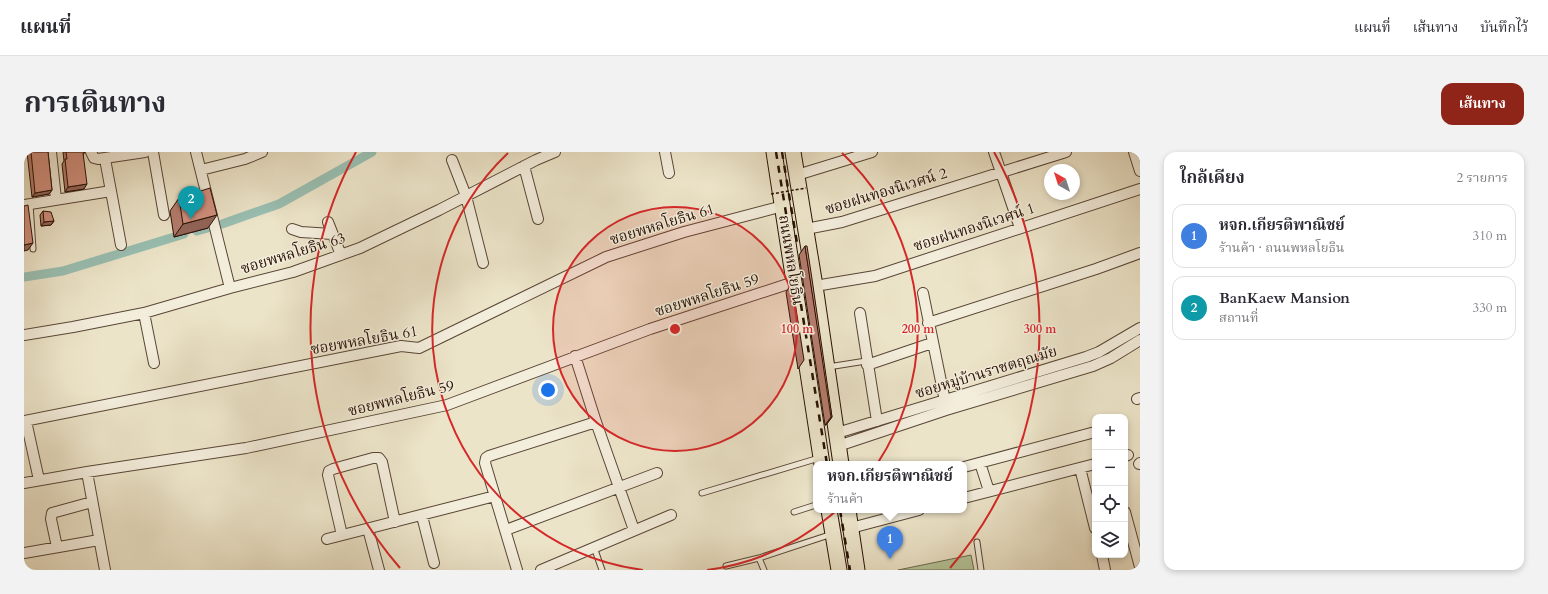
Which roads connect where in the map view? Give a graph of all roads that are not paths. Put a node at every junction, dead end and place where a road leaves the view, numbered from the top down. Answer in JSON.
{"nodes":[{"id":1,"x":51,"y":152,"type":"edge"},
{"id":2,"x":91,"y":152,"type":"edge"},
{"id":3,"x":145,"y":152,"type":"edge"},
{"id":4,"x":153,"y":152,"type":"edge"},
{"id":5,"x":196,"y":152,"type":"edge"},
{"id":6,"x":262,"y":152,"type":"edge"},
{"id":7,"x":554,"y":152,"type":"edge"},
{"id":8,"x":665,"y":152,"type":"edge"},
{"id":9,"x":774,"y":152,"type":"edge"},
{"id":10,"x":794,"y":152,"type":"edge"},
{"id":11,"x":872,"y":152,"type":"edge"},
{"id":12,"x":994,"y":152,"type":"edge"},
{"id":13,"x":1066,"y":152,"type":"edge"},
{"id":14,"x":1134,"y":152,"type":"edge"},
{"id":15,"x":105,"y":159,"type":"junction"},
{"id":16,"x":452,"y":160,"type":"dead end"},
{"id":17,"x":524,"y":166,"type":"junction"},
{"id":18,"x":201,"y":170,"type":"junction"},
{"id":19,"x":1140,"y":171,"type":"edge"},
{"id":20,"x":1001,"y":172,"type":"junction"},
{"id":21,"x":669,"y":173,"type":"dead end"},
{"id":22,"x":797,"y":175,"type":"junction"},
{"id":23,"x":1140,"y":189,"type":"edge"},
{"id":24,"x":111,"y":191,"type":"junction"},
{"id":25,"x":466,"y":196,"type":"junction"},
{"id":26,"x":56,"y":199,"type":"junction"},
{"id":27,"x":27,"y":204,"type":"edge"},
{"id":28,"x":783,"y":206,"type":"junction"},
{"id":29,"x":164,"y":215,"type":"dead end"},
{"id":30,"x":538,"y":219,"type":"dead end"},
{"id":31,"x":328,"y":222,"type":"dead end"},
{"id":32,"x":1020,"y":228,"type":"junction"},
{"id":33,"x":292,"y":229,"type":"dead end"},
{"id":34,"x":806,"y":229,"type":"junction"},
{"id":35,"x":332,"y":234,"type":"junction"},
{"id":36,"x":121,"y":245,"type":"dead end"},
{"id":37,"x":33,"y":250,"type":"edge"},
{"id":38,"x":1140,"y":253,"type":"edge"},
{"id":39,"x":341,"y":255,"type":"junction"},
{"id":40,"x":484,"y":263,"type":"dead end"},
{"id":41,"x":794,"y":282,"type":"junction"},
{"id":42,"x":815,"y":286,"type":"junction"},
{"id":43,"x":230,"y":288,"type":"junction"},
{"id":44,"x":923,"y":293,"type":"dead end"},
{"id":45,"x":144,"y":313,"type":"junction"},
{"id":46,"x":860,"y":313,"type":"dead end"},
{"id":47,"x":928,"y":323,"type":"junction"},
{"id":48,"x":1140,"y":328,"type":"edge"},
{"id":49,"x":24,"y":335,"type":"edge"},
{"id":50,"x":1140,"y":340,"type":"edge"},
{"id":51,"x":932,"y":343,"type":"junction"},
{"id":52,"x":575,"y":356,"type":"junction"},
{"id":53,"x":154,"y":363,"type":"dead end"},
{"id":54,"x":867,"y":363,"type":"junction"},
{"id":55,"x":827,"y":367,"type":"junction"},
{"id":56,"x":944,"y":400,"type":"junction"},
{"id":57,"x":946,"y":410,"type":"junction"},
{"id":58,"x":25,"y":421,"type":"edge"},
{"id":59,"x":877,"y":421,"type":"junction"},
{"id":60,"x":596,"y":422,"type":"junction"},
{"id":61,"x":1092,"y":433,"type":"edge"},
{"id":62,"x":838,"y":439,"type":"junction"},
{"id":63,"x":822,"y":461,"type":"edge"},
{"id":64,"x":841,"y":461,"type":"edge"},
{"id":65,"x":813,"y":463,"type":"edge"},
{"id":66,"x":980,"y":463,"type":"junction"},
{"id":67,"x":1092,"y":465,"type":"edge"},
{"id":68,"x":967,"y":466,"type":"edge"},
{"id":69,"x":1080,"y":468,"type":"junction"},
{"id":70,"x":87,"y":472,"type":"junction"},
{"id":71,"x":657,"y":473,"type":"dead end"},
{"id":72,"x":39,"y":480,"type":"junction"},
{"id":73,"x":24,"y":483,"type":"edge"},
{"id":74,"x":619,"y":487,"type":"junction"},
{"id":75,"x":989,"y":491,"type":"junction"},
{"id":76,"x":702,"y":493,"type":"dead end"},
{"id":77,"x":495,"y":496,"type":"junction"},
{"id":78,"x":967,"y":497,"type":"edge"},
{"id":79,"x":92,"y":502,"type":"junction"},
{"id":80,"x":813,"y":506,"type":"edge"},
{"id":81,"x":794,"y":512,"type":"dead end"},
{"id":82,"x":830,"y":513,"type":"edge"},
{"id":83,"x":848,"y":513,"type":"edge"},
{"id":84,"x":908,"y":513,"type":"edge"},
{"id":85,"x":671,"y":515,"type":"dead end"},
{"id":86,"x":422,"y":516,"type":"junction"},
{"id":87,"x":395,"y":522,"type":"junction"},
{"id":88,"x":1094,"y":522,"type":"edge"},
{"id":89,"x":1128,"y":522,"type":"edge"},
{"id":90,"x":851,"y":528,"type":"junction"},
{"id":91,"x":368,"y":529,"type":"junction"},
{"id":92,"x":506,"y":530,"type":"junction"},
{"id":93,"x":634,"y":530,"type":"junction"},
{"id":94,"x":833,"y":534,"type":"junction"},
{"id":95,"x":342,"y":535,"type":"junction"},
{"id":96,"x":327,"y":539,"type":"dead end"},
{"id":97,"x":99,"y":540,"type":"junction"},
{"id":98,"x":978,"y":542,"type":"dead end"},
{"id":99,"x":57,"y":547,"type":"junction"},
{"id":100,"x":594,"y":547,"type":"junction"},
{"id":101,"x":24,"y":553,"type":"edge"},
{"id":102,"x":759,"y":558,"type":"junction"},
{"id":103,"x":1103,"y":558,"type":"edge"},
{"id":104,"x":434,"y":563,"type":"dead end"},
{"id":105,"x":726,"y":566,"type":"dead end"},
{"id":106,"x":1140,"y":567,"type":"edge"},
{"id":107,"x":105,"y":570,"type":"edge"},
{"id":108,"x":379,"y":570,"type":"edge"},
{"id":109,"x":517,"y":570,"type":"edge"},
{"id":110,"x":541,"y":570,"type":"edge"},
{"id":111,"x":602,"y":570,"type":"edge"},
{"id":112,"x":764,"y":570,"type":"edge"},
{"id":113,"x":838,"y":570,"type":"edge"},
{"id":114,"x":857,"y":570,"type":"edge"},
{"id":115,"x":981,"y":570,"type":"edge"},
{"id":116,"x":1105,"y":570,"type":"edge"}],
"edges":[{"from":1,"to":26,"type":"street"},
{"from":2,"to":15,"type":"street"},
{"from":3,"to":15,"type":"street"},
{"from":4,"to":29,"type":"street"},
{"from":5,"to":18,"type":"street"},
{"from":6,"to":18,"type":"street"},
{"from":7,"to":17,"type":"street","name":"ซอยพหลโยธิน 63"},
{"from":8,"to":21,"type":"street"},
{"from":9,"to":28,"type":"main road","name":"ถนนพหลโยธิน"},
{"from":10,"to":22,"type":"main road","name":"ถนนพหลโยธิน"},
{"from":11,"to":22,"type":"street"},
{"from":12,"to":20,"type":"street"},
{"from":13,"to":20,"type":"street","name":"ซอยฝนทองนิเวศน์ 2"},
{"from":14,"to":19,"type":"street"},
{"from":15,"to":24,"type":"street"},
{"from":16,"to":25,"type":"street"},
{"from":17,"to":25,"type":"street","name":"ซอยพหลโยธิน 63"},
{"from":17,"to":30,"type":"street"},
{"from":18,"to":43,"type":"street"},
{"from":20,"to":32,"type":"street"},
{"from":20,"to":34,"type":"street","name":"ซอยฝนทองนิเวศน์ 2"},
{"from":22,"to":34,"type":"main road","name":"ถนนพหลโยธิน"},
{"from":23,"to":32,"type":"street","name":"ซอยฝนทองนิเวศน์ 1"},
{"from":24,"to":26,"type":"street"},
{"from":24,"to":36,"type":"street"},
{"from":25,"to":39,"type":"street","name":"ซอยพหลโยธิน 63"},
{"from":25,"to":40,"type":"street"},
{"from":26,"to":27,"type":"street"},
{"from":27,"to":37,"type":"lane"},
{"from":28,"to":41,"type":"main road","name":"ถนนพหลโยธิน"},
{"from":28,"to":58,"type":"street","name":"ซอยพหลโยธิน 61"},
{"from":31,"to":35,"type":"street"},
{"from":32,"to":42,"type":"street","name":"ซอยฝนทองนิเวศน์ 1"},
{"from":33,"to":35,"type":"street"},
{"from":34,"to":42,"type":"main road","name":"ถนนพหลโยธิน"},
{"from":35,"to":39,"type":"street"},
{"from":38,"to":47,"type":"street"},
{"from":39,"to":43,"type":"street","name":"ซอยพหลโยธิน 63"},
{"from":41,"to":52,"type":"street","name":"ซอยพหลโยธิน 59"},
{"from":41,"to":63,"type":"main road","name":"ถนนพหลโยธิน"},
{"from":42,"to":55,"type":"main road","name":"ถนนพหลโยธิน"},
{"from":43,"to":45,"type":"street","name":"ซอยพหลโยธิน 63"},
{"from":44,"to":47,"type":"street"},
{"from":45,"to":49,"type":"street","name":"ซอยพหลโยธิน 63"},
{"from":45,"to":53,"type":"street"},
{"from":46,"to":54,"type":"street"},
{"from":47,"to":51,"type":"street"},
{"from":48,"to":56,"type":"street","name":"ซอยหมู่บ้านราชตฤณมัย"},
{"from":50,"to":57,"type":"street","name":"ซอยหมู่บ้านราชตฤณมัย"},
{"from":51,"to":54,"type":"street"},
{"from":51,"to":56,"type":"street"},
{"from":52,"to":60,"type":"street"},
{"from":52,"to":70,"type":"street","name":"ซอยพหลโยธิน 59"},
{"from":54,"to":55,"type":"lane"},
{"from":54,"to":59,"type":"street"},
{"from":55,"to":62,"type":"main road","name":"ถนนพหลโยธิน"},
{"from":56,"to":57,"type":"street"},
{"from":56,"to":59,"type":"street","name":"ซอยหมู่บ้านราชตฤณมัย"},
{"from":57,"to":62,"type":"street","name":"ซอยหมู่บ้านราชตฤณมัย"},
{"from":58,"to":72,"type":"street"},
{"from":59,"to":62,"type":"street","name":"ซอยหมู่บ้านราชตฤณมัย"},
{"from":60,"to":74,"type":"street"},
{"from":60,"to":77,"type":"street"},
{"from":61,"to":66,"type":"street"},
{"from":62,"to":64,"type":"main road","name":"ถนนพหลโยธิน"},
{"from":65,"to":76,"type":"lane"},
{"from":66,"to":68,"type":"street"},
{"from":66,"to":75,"type":"street"},
{"from":67,"to":69,"type":"street"},
{"from":69,"to":75,"type":"street"},
{"from":69,"to":88,"type":"street"},
{"from":70,"to":72,"type":"street","name":"ซอยพหลโยธิน 59"},
{"from":70,"to":79,"type":"street"},
{"from":71,"to":74,"type":"street"},
{"from":72,"to":73,"type":"street","name":"ซอยพหลโยธิน 59"},
{"from":74,"to":92,"type":"street"},
{"from":74,"to":93,"type":"street"},
{"from":75,"to":78,"type":"street"},
{"from":77,"to":86,"type":"street"},
{"from":77,"to":92,"type":"street"},
{"from":79,"to":97,"type":"street"},
{"from":79,"to":99,"type":"street"},
{"from":80,"to":81,"type":"lane"},
{"from":82,"to":94,"type":"main road"},
{"from":83,"to":90,"type":"main road"},
{"from":84,"to":90,"type":"street"},
{"from":85,"to":93,"type":"street"},
{"from":86,"to":87,"type":"street"},
{"from":86,"to":104,"type":"street"},
{"from":87,"to":91,"type":"street"},
{"from":87,"to":95,"type":"street"},
{"from":89,"to":106,"type":"street"},
{"from":90,"to":114,"type":"main road"},
{"from":91,"to":95,"type":"street"},
{"from":91,"to":108,"type":"street"},
{"from":92,"to":109,"type":"street"},
{"from":93,"to":100,"type":"street"},
{"from":94,"to":102,"type":"lane"},
{"from":94,"to":113,"type":"main road"},
{"from":95,"to":96,"type":"street"},
{"from":97,"to":99,"type":"street"},
{"from":97,"to":107,"type":"street"},
{"from":98,"to":115,"type":"lane"},
{"from":99,"to":101,"type":"street"},
{"from":100,"to":110,"type":"street"},
{"from":100,"to":111,"type":"lane"},
{"from":102,"to":105,"type":"lane"},
{"from":102,"to":112,"type":"lane"},
{"from":103,"to":116,"type":"street"}]}
